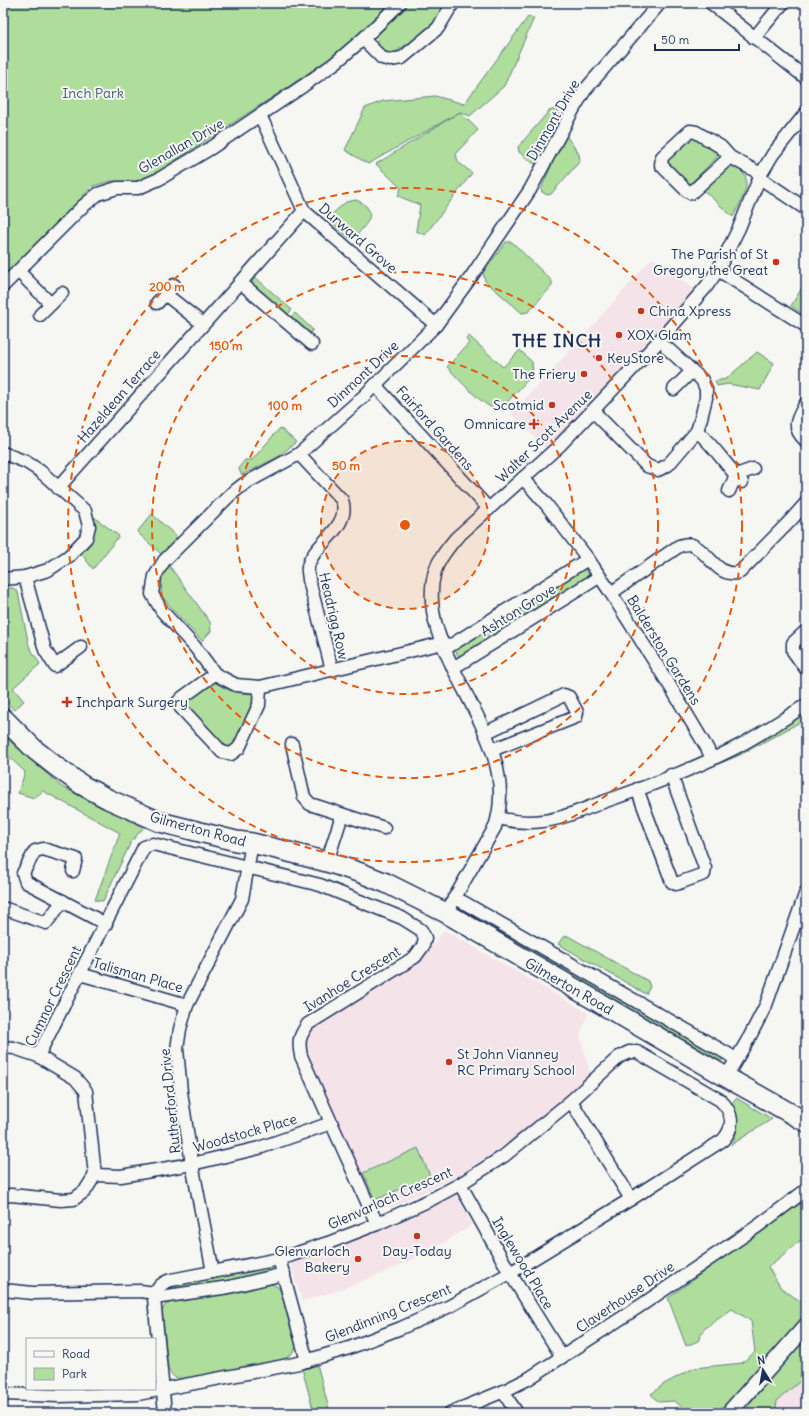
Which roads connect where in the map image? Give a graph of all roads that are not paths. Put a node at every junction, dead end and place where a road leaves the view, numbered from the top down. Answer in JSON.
{"nodes":[{"id":1,"x":400,"y":3,"type":"edge"},
{"id":2,"x":453,"y":3,"type":"edge"},
{"id":3,"x":660,"y":3,"type":"edge"},
{"id":4,"x":711,"y":3,"type":"edge"},
{"id":5,"x":783,"y":3,"type":"edge"},
{"id":6,"x":754,"y":38,"type":"junction"},
{"id":7,"x":363,"y":39,"type":"junction"},
{"id":8,"x":806,"y":78,"type":"edge"},
{"id":9,"x":806,"y":113,"type":"edge"},
{"id":10,"x":260,"y":115,"type":"junction"},
{"id":11,"x":730,"y":156,"type":"junction"},
{"id":12,"x":761,"y":176,"type":"junction"},
{"id":13,"x":806,"y":209,"type":"edge"},
{"id":14,"x":304,"y":211,"type":"junction"},
{"id":15,"x":718,"y":270,"type":"junction"},
{"id":16,"x":18,"y":271,"type":"junction"},
{"id":17,"x":240,"y":282,"type":"junction"},
{"id":18,"x":174,"y":285,"type":"dead end"},
{"id":19,"x":3,"y":286,"type":"edge"},
{"id":20,"x":62,"y":293,"type":"dead end"},
{"id":21,"x":50,"y":304,"type":"junction"},
{"id":22,"x":40,"y":314,"type":"dead end"},
{"id":23,"x":203,"y":324,"type":"junction"},
{"id":24,"x":436,"y":325,"type":"junction"},
{"id":25,"x":806,"y":326,"type":"edge"},
{"id":26,"x":312,"y":344,"type":"dead end"},
{"id":27,"x":667,"y":348,"type":"dead end"},
{"id":28,"x":692,"y":370,"type":"junction"},
{"id":29,"x":375,"y":385,"type":"junction"},
{"id":30,"x":674,"y":389,"type":"dead end"},
{"id":31,"x":806,"y":403,"type":"edge"},
{"id":32,"x":593,"y":411,"type":"junction"},
{"id":33,"x":697,"y":431,"type":"junction"},
{"id":34,"x":806,"y":441,"type":"edge"},
{"id":35,"x":3,"y":453,"type":"edge"},
{"id":36,"x":299,"y":454,"type":"junction"},
{"id":37,"x":753,"y":469,"type":"dead end"},
{"id":38,"x":523,"y":478,"type":"junction"},
{"id":39,"x":739,"y":479,"type":"junction"},
{"id":40,"x":58,"y":488,"type":"junction"},
{"id":41,"x":729,"y":491,"type":"dead end"},
{"id":42,"x":806,"y":503,"type":"edge"},
{"id":43,"x":489,"y":509,"type":"junction"},
{"id":44,"x":588,"y":559,"type":"junction"},
{"id":45,"x":25,"y":577,"type":"junction"},
{"id":46,"x":599,"y":577,"type":"junction"},
{"id":47,"x":3,"y":579,"type":"edge"},
{"id":48,"x":611,"y":593,"type":"junction"},
{"id":49,"x":806,"y":632,"type":"edge"},
{"id":50,"x":444,"y":646,"type":"junction"},
{"id":51,"x":81,"y":647,"type":"dead end"},
{"id":52,"x":454,"y":668,"type":"junction"},
{"id":53,"x":806,"y":669,"type":"edge"},
{"id":54,"x":332,"y":670,"type":"junction"},
{"id":55,"x":215,"y":674,"type":"junction"},
{"id":56,"x":260,"y":687,"type":"junction"},
{"id":57,"x":806,"y":705,"type":"edge"},
{"id":58,"x":3,"y":718,"type":"edge"},
{"id":59,"x":485,"y":733,"type":"junction"},
{"id":60,"x":292,"y":744,"type":"dead end"},
{"id":61,"x":492,"y":750,"type":"junction"},
{"id":62,"x":712,"y":759,"type":"junction"},
{"id":63,"x":671,"y":776,"type":"junction"},
{"id":64,"x":637,"y":790,"type":"junction"},
{"id":65,"x":342,"y":815,"type":"junction"},
{"id":66,"x":498,"y":818,"type":"junction"},
{"id":67,"x":384,"y":828,"type":"dead end"},
{"id":68,"x":252,"y":843,"type":"junction"},
{"id":69,"x":327,"y":862,"type":"junction"},
{"id":70,"x":249,"y":867,"type":"junction"},
{"id":71,"x":73,"y":871,"type":"dead end"},
{"id":72,"x":806,"y":892,"type":"edge"},
{"id":73,"x":62,"y":901,"type":"junction"},
{"id":74,"x":450,"y":906,"type":"junction"},
{"id":75,"x":6,"y":909,"type":"dead end"},
{"id":76,"x":106,"y":924,"type":"junction"},
{"id":77,"x":80,"y":974,"type":"junction"},
{"id":78,"x":188,"y":1005,"type":"junction"},
{"id":79,"x":3,"y":1047,"type":"edge"},
{"id":80,"x":38,"y":1056,"type":"junction"},
{"id":81,"x":735,"y":1059,"type":"junction"},
{"id":82,"x":726,"y":1077,"type":"junction"},
{"id":83,"x":571,"y":1101,"type":"junction"},
{"id":84,"x":805,"y":1118,"type":"edge"},
{"id":85,"x":731,"y":1122,"type":"joint"},
{"id":86,"x":331,"y":1123,"type":"junction"},
{"id":87,"x":192,"y":1164,"type":"junction"},
{"id":88,"x":95,"y":1175,"type":"junction"},
{"id":89,"x":460,"y":1184,"type":"junction"},
{"id":90,"x":806,"y":1190,"type":"edge"},
{"id":91,"x":3,"y":1196,"type":"edge"},
{"id":92,"x":631,"y":1199,"type":"junction"},
{"id":93,"x":377,"y":1224,"type":"junction"},
{"id":94,"x":279,"y":1259,"type":"junction"},
{"id":95,"x":213,"y":1272,"type":"junction"},
{"id":96,"x":510,"y":1273,"type":"junction"},
{"id":97,"x":284,"y":1274,"type":"junction"},
{"id":98,"x":3,"y":1290,"type":"edge"},
{"id":99,"x":155,"y":1295,"type":"junction"},
{"id":100,"x":806,"y":1326,"type":"edge"},
{"id":101,"x":562,"y":1357,"type":"junction"},
{"id":102,"x":307,"y":1361,"type":"junction"},
{"id":103,"x":162,"y":1388,"type":"junction"},
{"id":104,"x":154,"y":1390,"type":"edge"},
{"id":105,"x":156,"y":1390,"type":"edge"},
{"id":106,"x":504,"y":1391,"type":"junction"},
{"id":107,"x":3,"y":1394,"type":"edge"},
{"id":108,"x":735,"y":1411,"type":"edge"},
{"id":109,"x":165,"y":1413,"type":"edge"},
{"id":110,"x":450,"y":1413,"type":"edge"},
{"id":111,"x":517,"y":1413,"type":"edge"}],
"edges":[{"from":1,"to":7,"type":"street","name":"Glenallan Drive"},
{"from":2,"to":7,"type":"street"},
{"from":3,"to":24,"type":"street","name":"Dinmont Drive"},
{"from":4,"to":6,"type":"street"},
{"from":5,"to":6,"type":"street"},
{"from":6,"to":8,"type":"street"},
{"from":7,"to":10,"type":"street","name":"Glenallan Drive"},
{"from":9,"to":12,"type":"street","name":"Walter Scott Avenue"},
{"from":10,"to":14,"type":"street","name":"Durward Grove"},
{"from":10,"to":16,"type":"street","name":"Glenallan Drive"},
{"from":11,"to":11,"type":"street"},
{"from":11,"to":12,"type":"street"},
{"from":12,"to":13,"type":"street"},
{"from":12,"to":15,"type":"street","name":"Walter Scott Avenue"},
{"from":14,"to":17,"type":"street","name":"Hazeldean Terrace"},
{"from":14,"to":24,"type":"street","name":"Durward Grove"},
{"from":15,"to":25,"type":"street"},
{"from":15,"to":32,"type":"street","name":"Walter Scott Avenue"},
{"from":16,"to":19,"type":"street","name":"Glenallan Drive"},
{"from":16,"to":21,"type":"street"},
{"from":17,"to":23,"type":"street","name":"Hazeldean Terrace"},
{"from":17,"to":26,"type":"street"},
{"from":18,"to":23,"type":"street"},
{"from":20,"to":21,"type":"street"},
{"from":21,"to":22,"type":"street"},
{"from":23,"to":40,"type":"street","name":"Hazeldean Terrace"},
{"from":24,"to":29,"type":"street","name":"Dinmont Drive"},
{"from":27,"to":28,"type":"street"},
{"from":28,"to":30,"type":"street"},
{"from":28,"to":33,"type":"street"},
{"from":29,"to":36,"type":"street","name":"Dinmont Drive"},
{"from":29,"to":43,"type":"street","name":"Fairford Gardens"},
{"from":31,"to":34,"type":"street"},
{"from":32,"to":33,"type":"street"},
{"from":32,"to":38,"type":"street","name":"Walter Scott Avenue"},
{"from":33,"to":39,"type":"street"},
{"from":35,"to":40,"type":"street"},
{"from":36,"to":54,"type":"street","name":"Headrigg Row"},
{"from":36,"to":55,"type":"street","name":"Dinmont Drive"},
{"from":37,"to":39,"type":"street"},
{"from":38,"to":43,"type":"street","name":"Walter Scott Avenue"},
{"from":38,"to":44,"type":"street","name":"Balderston Gardens"},
{"from":39,"to":41,"type":"street"},
{"from":40,"to":45,"type":"street"},
{"from":42,"to":48,"type":"street"},
{"from":43,"to":50,"type":"street","name":"Walter Scott Avenue"},
{"from":44,"to":46,"type":"street","name":"Balderston Gardens"},
{"from":44,"to":50,"type":"street","name":"Ashton Grove"},
{"from":45,"to":47,"type":"street"},
{"from":45,"to":51,"type":"street"},
{"from":46,"to":48,"type":"street","name":"Balderston Gardens"},
{"from":46,"to":52,"type":"street","name":"Ashton Grove"},
{"from":48,"to":62,"type":"street","name":"Balderston Gardens"},
{"from":49,"to":53,"type":"street"},
{"from":50,"to":52,"type":"street","name":"Walter Scott Avenue"},
{"from":50,"to":54,"type":"street","name":"Dinmont Drive"},
{"from":52,"to":59,"type":"street","name":"Walter Scott Avenue"},
{"from":54,"to":56,"type":"street","name":"Dinmont Drive"},
{"from":55,"to":56,"type":"street","name":"Dinmont Drive"},
{"from":55,"to":56,"type":"street"},
{"from":57,"to":62,"type":"street"},
{"from":58,"to":68,"type":"main road","name":"Gilmerton Road"},
{"from":59,"to":61,"type":"street","name":"Walter Scott Avenue"},
{"from":59,"to":61,"type":"street"},
{"from":60,"to":65,"type":"street"},
{"from":61,"to":66,"type":"street","name":"Walter Scott Avenue"},
{"from":62,"to":63,"type":"street"},
{"from":63,"to":64,"type":"street"},
{"from":63,"to":64,"type":"street"},
{"from":64,"to":66,"type":"street"},
{"from":65,"to":67,"type":"street"},
{"from":65,"to":69,"type":"street"},
{"from":66,"to":74,"type":"street","name":"Walter Scott Avenue"},
{"from":68,"to":69,"type":"main road","name":"Gilmerton Road"},
{"from":68,"to":70,"type":"street","name":"Rutherford Drive"},
{"from":69,"to":74,"type":"main road","name":"Gilmerton Road"},
{"from":70,"to":76,"type":"street","name":"Cumnor Crescent"},
{"from":70,"to":78,"type":"street","name":"Rutherford Drive"},
{"from":70,"to":86,"type":"street","name":"Ivanhoe Crescent"},
{"from":71,"to":73,"type":"street"},
{"from":72,"to":81,"type":"street"},
{"from":73,"to":75,"type":"street"},
{"from":73,"to":76,"type":"street"},
{"from":74,"to":81,"type":"street","name":"Gilmerton Road"},
{"from":74,"to":82,"type":"main road","name":"Gilmerton Road"},
{"from":76,"to":77,"type":"street","name":"Cumnor Crescent"},
{"from":77,"to":78,"type":"street","name":"Talisman Place"},
{"from":77,"to":80,"type":"street","name":"Cumnor Crescent"},
{"from":78,"to":87,"type":"street","name":"Rutherford Drive"},
{"from":79,"to":80,"type":"street"},
{"from":80,"to":88,"type":"street","name":"Cumnor Crescent"},
{"from":81,"to":82,"type":"street"},
{"from":82,"to":84,"type":"main road","name":"Gilmerton Road"},
{"from":83,"to":85,"type":"street","name":"Glenvarloch Crescent"},
{"from":83,"to":89,"type":"street","name":"Glenvarloch Crescent"},
{"from":83,"to":92,"type":"street"},
{"from":85,"to":92,"type":"street","name":"Glendinning Crescent"},
{"from":86,"to":87,"type":"street","name":"Woodstock Place"},
{"from":86,"to":93,"type":"street","name":"Ivanhoe Crescent"},
{"from":87,"to":88,"type":"street","name":"Woodstock Place"},
{"from":87,"to":95,"type":"street","name":"Rutherford Drive"},
{"from":88,"to":91,"type":"street"},
{"from":89,"to":93,"type":"street","name":"Glenvarloch Crescent"},
{"from":89,"to":96,"type":"street","name":"Inglewood Place"},
{"from":90,"to":101,"type":"street","name":"Claverhouse Drive"},
{"from":92,"to":96,"type":"street","name":"Glendinning Crescent"},
{"from":93,"to":94,"type":"street","name":"Glenvarloch Crescent"},
{"from":94,"to":95,"type":"street","name":"Glenvarloch Crescent"},
{"from":94,"to":97,"type":"street"},
{"from":95,"to":99,"type":"street","name":"Glenvarloch Crescent"},
{"from":96,"to":101,"type":"street","name":"Inglewood Place"},
{"from":96,"to":102,"type":"street","name":"Glendinning Crescent"},
{"from":97,"to":99,"type":"street"},
{"from":97,"to":102,"type":"street"},
{"from":98,"to":99,"type":"street"},
{"from":99,"to":103,"type":"street"},
{"from":100,"to":108,"type":"street"},
{"from":101,"to":106,"type":"street","name":"Claverhouse Drive"},
{"from":102,"to":103,"type":"street","name":"Glendinning Crescent"},
{"from":103,"to":105,"type":"street","name":"Glendinning Crescent"},
{"from":103,"to":109,"type":"street"},
{"from":104,"to":107,"type":"street","name":"Glendinning Crescent"},
{"from":106,"to":110,"type":"street","name":"Claverhouse Drive"},
{"from":106,"to":111,"type":"street"}]}
